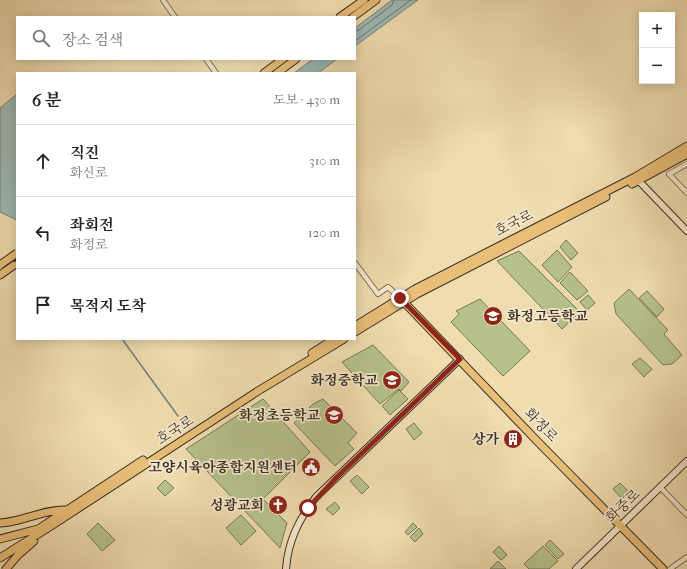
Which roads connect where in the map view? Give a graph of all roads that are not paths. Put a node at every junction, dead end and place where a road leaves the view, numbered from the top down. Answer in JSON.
{"nodes":[{"id":1,"x":163,"y":0,"type":"edge"},
{"id":2,"x":364,"y":0,"type":"edge"},
{"id":3,"x":376,"y":0,"type":"edge"},
{"id":4,"x":174,"y":16,"type":"edge"},
{"id":5,"x":341,"y":16,"type":"edge"},
{"id":6,"x":354,"y":16,"type":"edge"},
{"id":7,"x":207,"y":60,"type":"edge"},
{"id":8,"x":282,"y":60,"type":"edge"},
{"id":9,"x":295,"y":60,"type":"edge"},
{"id":10,"x":215,"y":72,"type":"edge"},
{"id":11,"x":265,"y":72,"type":"edge"},
{"id":12,"x":278,"y":72,"type":"edge"},
{"id":13,"x":687,"y":146,"type":"edge"},
{"id":14,"x":687,"y":154,"type":"edge"},
{"id":15,"x":687,"y":164,"type":"edge"},
{"id":16,"x":637,"y":178,"type":"junction"},
{"id":17,"x":687,"y":193,"type":"edge"},
{"id":18,"x":687,"y":231,"type":"edge"},
{"id":19,"x":16,"y":254,"type":"edge"},
{"id":20,"x":16,"y":264,"type":"edge"},
{"id":21,"x":356,"y":264,"type":"edge"},
{"id":22,"x":0,"y":265,"type":"edge"},
{"id":23,"x":0,"y":275,"type":"edge"},
{"id":24,"x":402,"y":300,"type":"junction"},
{"id":25,"x":356,"y":325,"type":"edge"},
{"id":26,"x":356,"y":331,"type":"edge"},
{"id":27,"x":332,"y":340,"type":"edge"},
{"id":28,"x":342,"y":340,"type":"edge"},
{"id":29,"x":460,"y":359,"type":"junction"},
{"id":30,"x":687,"y":461,"type":"edge"},
{"id":31,"x":660,"y":487,"type":"junction"},
{"id":32,"x":66,"y":510,"type":"junction"},
{"id":33,"x":687,"y":515,"type":"edge"},
{"id":34,"x":0,"y":523,"type":"edge"},
{"id":35,"x":621,"y":525,"type":"junction"},
{"id":36,"x":51,"y":526,"type":"junction"},
{"id":37,"x":38,"y":529,"type":"junction"},
{"id":38,"x":0,"y":539,"type":"edge"},
{"id":39,"x":0,"y":553,"type":"edge"},
{"id":40,"x":687,"y":557,"type":"edge"},
{"id":41,"x":0,"y":558,"type":"edge"},
{"id":42,"x":6,"y":569,"type":"edge"},
{"id":43,"x":286,"y":569,"type":"edge"},
{"id":44,"x":576,"y":569,"type":"edge"},
{"id":45,"x":663,"y":569,"type":"edge"},
{"id":46,"x":670,"y":569,"type":"edge"}],
"edges":[{"from":1,"to":4,"type":"street"},
{"from":2,"to":5,"type":"main road"},
{"from":3,"to":6,"type":"main road"},
{"from":7,"to":10,"type":"street"},
{"from":8,"to":11,"type":"main road"},
{"from":9,"to":12,"type":"main road"},
{"from":13,"to":16,"type":"main road","name":"호국로"},
{"from":14,"to":16,"type":"main road","name":"호국로"},
{"from":15,"to":17,"type":"street"},
{"from":16,"to":18,"type":"main road"},
{"from":16,"to":24,"type":"main road","name":"호국로"},
{"from":19,"to":22,"type":"main road","bridge":true},
{"from":20,"to":23,"type":"main road"},
{"from":21,"to":24,"type":"street"},
{"from":24,"to":25,"type":"main road","name":"호국로"},
{"from":24,"to":26,"type":"main road","name":"호국로"},
{"from":24,"to":29,"type":"main road","name":"화정로"},
{"from":27,"to":32,"type":"main road","name":"호국로"},
{"from":28,"to":36,"type":"main road","name":"호국로"},
{"from":29,"to":35,"type":"main road","name":"화정로"},
{"from":29,"to":43,"type":"main road"},
{"from":30,"to":31,"type":"main road","name":"화중로"},
{"from":31,"to":33,"type":"street"},
{"from":31,"to":35,"type":"main road","name":"화중로"},
{"from":32,"to":34,"type":"main road"},
{"from":32,"to":37,"type":"main road","name":"호국로"},
{"from":35,"to":44,"type":"main road","name":"화중로"},
{"from":35,"to":45,"type":"main road","name":"화정로"},
{"from":36,"to":41,"type":"main road","name":"호국로"},
{"from":36,"to":42,"type":"main road"},
{"from":37,"to":38,"type":"main road","name":"호국로"},
{"from":37,"to":39,"type":"main road","name":"호국로"},
{"from":40,"to":46,"type":"street"}]}
